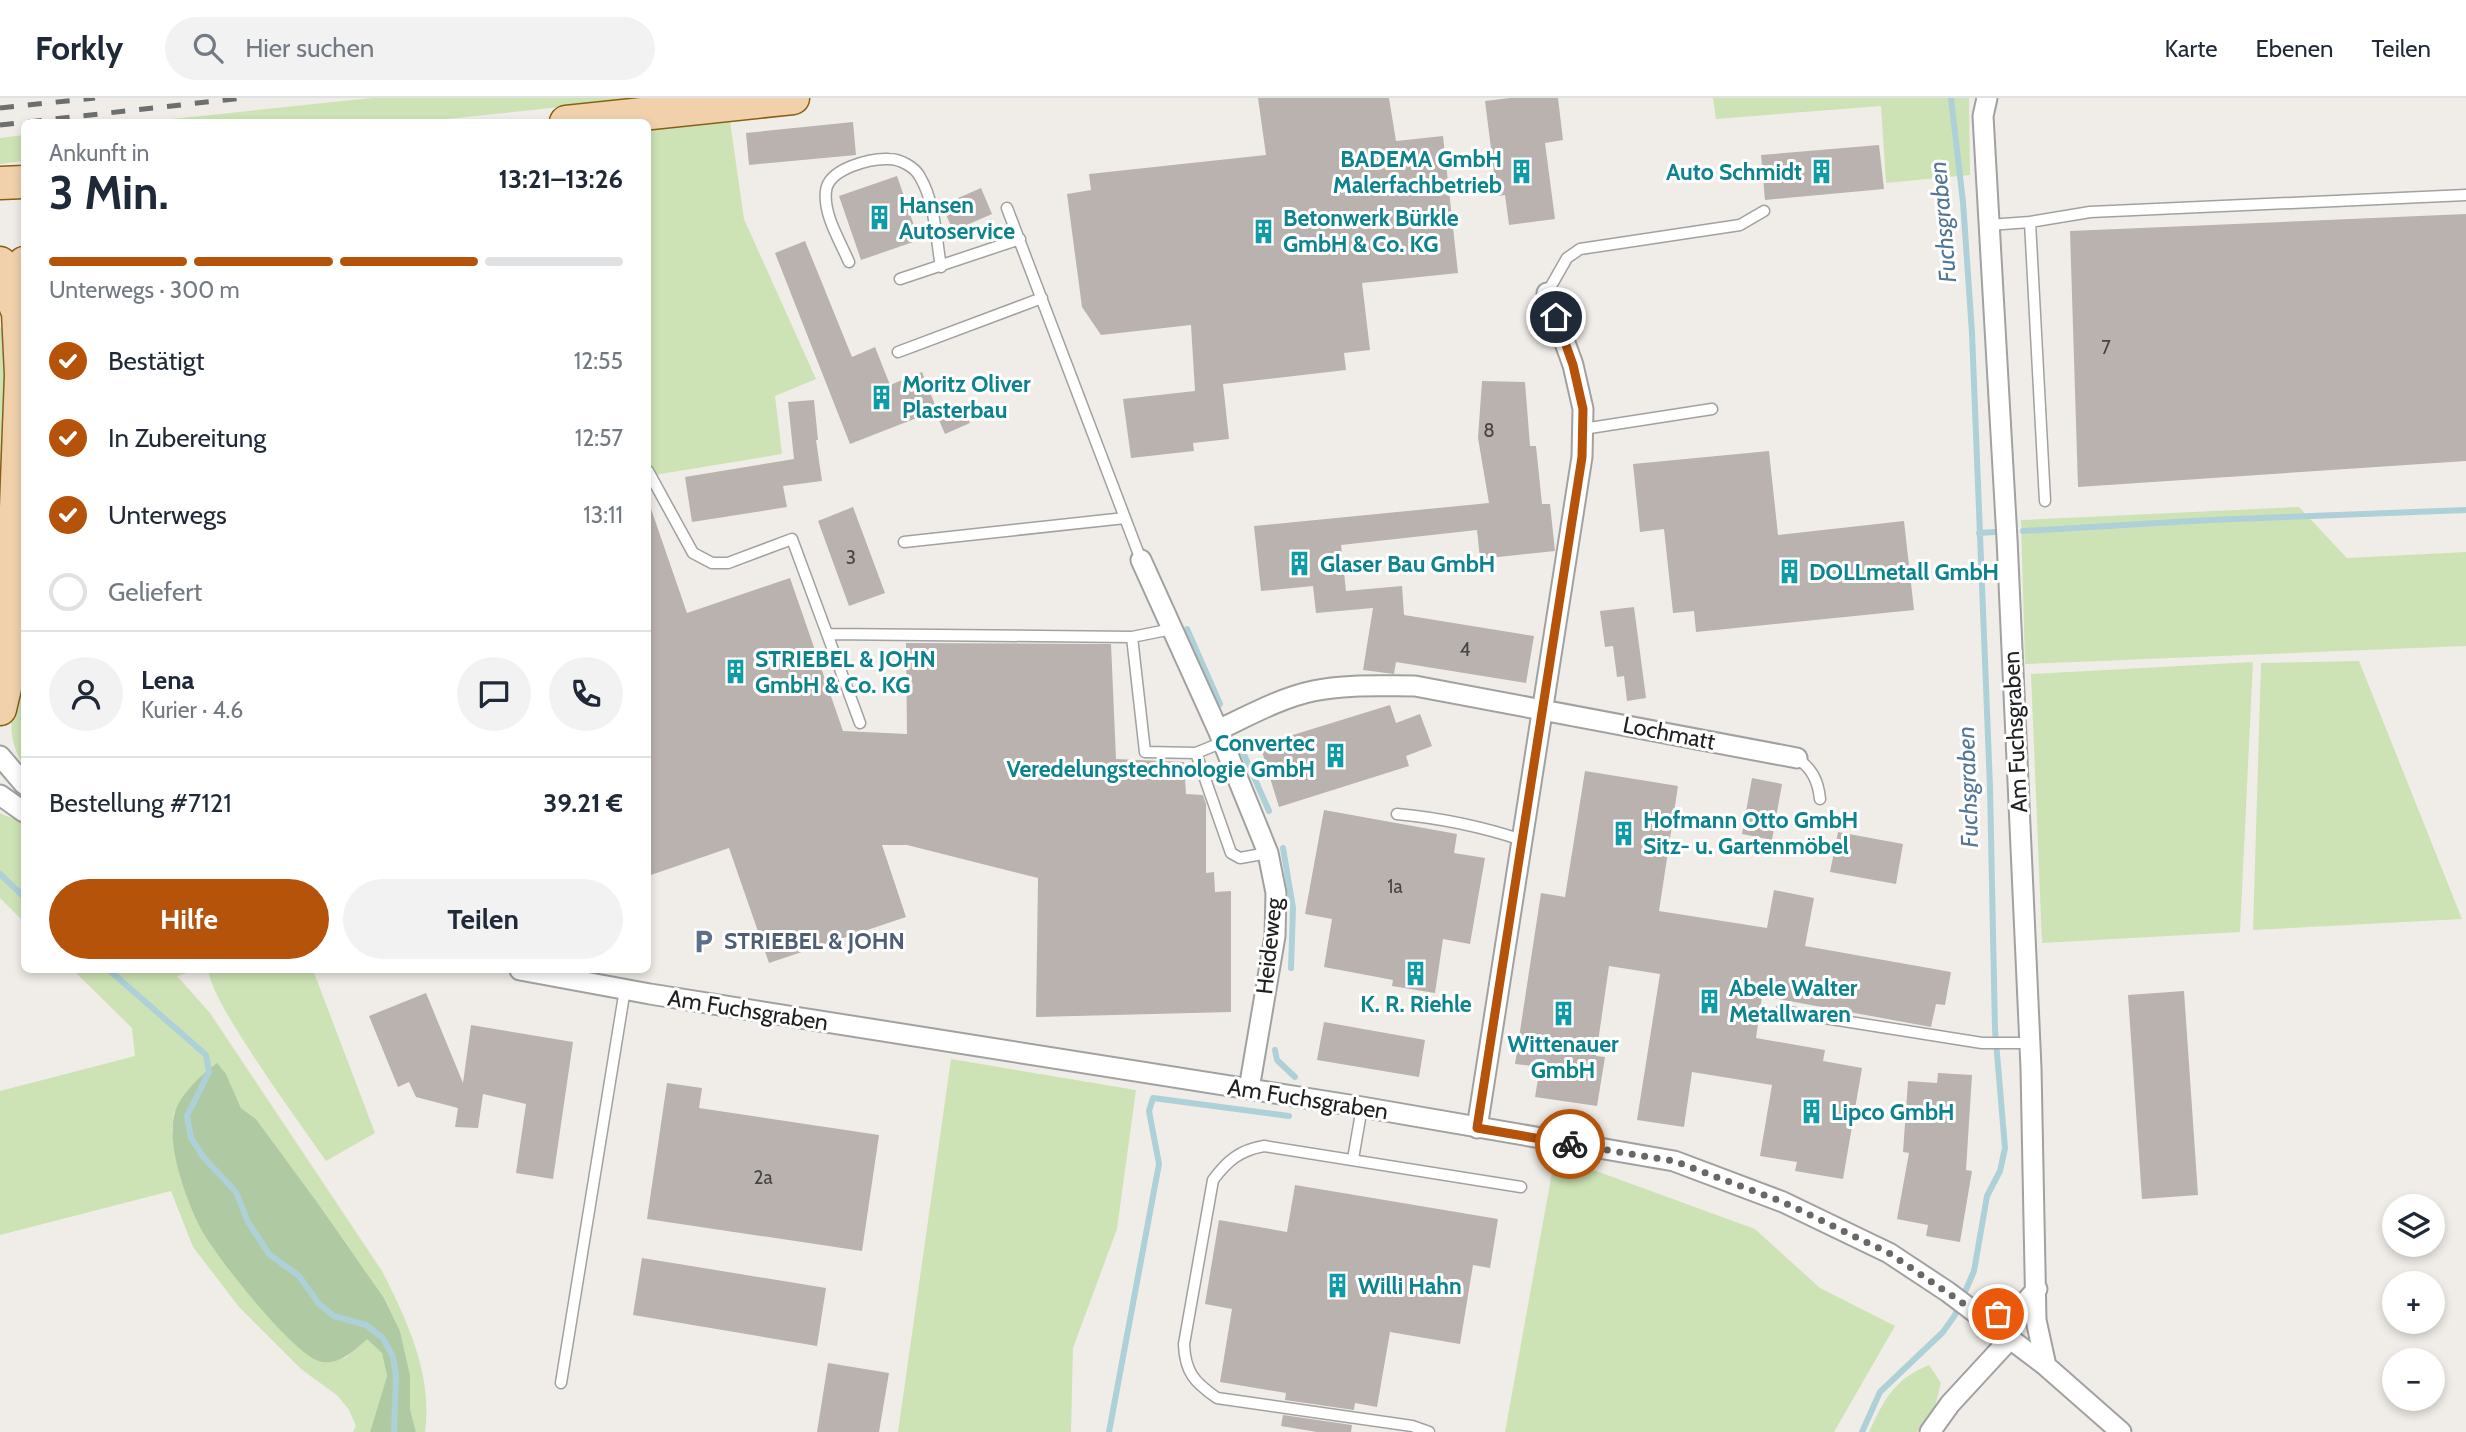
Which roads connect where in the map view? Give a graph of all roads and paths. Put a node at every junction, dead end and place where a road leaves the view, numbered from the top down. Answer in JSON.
{"nodes":[{"id":1,"x":793,"y":98,"type":"edge"},
{"id":2,"x":1987,"y":98,"type":"edge"},
{"id":3,"x":594,"y":119,"type":"edge"},
{"id":4,"x":21,"y":181,"type":"edge"},
{"id":5,"x":0,"y":183,"type":"edge"},
{"id":6,"x":2466,"y":195,"type":"edge"},
{"id":7,"x":1007,"y":208,"type":"dead end"},
{"id":8,"x":1764,"y":211,"type":"dead end"},
{"id":9,"x":2030,"y":222,"type":"junction"},
{"id":10,"x":1989,"y":225,"type":"junction"},
{"id":11,"x":1020,"y":239,"type":"junction"},
{"id":12,"x":0,"y":262,"type":"edge"},
{"id":13,"x":849,"y":262,"type":"dead end"},
{"id":14,"x":941,"y":267,"type":"junction"},
{"id":15,"x":900,"y":279,"type":"dead end"},
{"id":16,"x":21,"y":288,"type":"edge"},
{"id":17,"x":1547,"y":293,"type":"joint"},
{"id":18,"x":1042,"y":298,"type":"junction"},
{"id":19,"x":18,"y":312,"type":"junction"},
{"id":20,"x":898,"y":352,"type":"dead end"},
{"id":21,"x":1712,"y":409,"type":"dead end"},
{"id":22,"x":1583,"y":429,"type":"junction"},
{"id":23,"x":651,"y":476,"type":"edge"},
{"id":24,"x":2045,"y":501,"type":"dead end"},
{"id":25,"x":1125,"y":518,"type":"junction"},
{"id":26,"x":904,"y":542,"type":"dead end"},
{"id":27,"x":1141,"y":560,"type":"joint"},
{"id":28,"x":1172,"y":629,"type":"junction"},
{"id":29,"x":828,"y":634,"type":"junction"},
{"id":30,"x":1132,"y":637,"type":"junction"},
{"id":31,"x":0,"y":709,"type":"edge"},
{"id":32,"x":1542,"y":709,"type":"junction"},
{"id":33,"x":860,"y":723,"type":"dead end"},
{"id":34,"x":1220,"y":736,"type":"junction"},
{"id":35,"x":1196,"y":753,"type":"junction"},
{"id":36,"x":0,"y":756,"type":"edge"},
{"id":37,"x":1797,"y":758,"type":"joint"},
{"id":38,"x":21,"y":780,"type":"edge"},
{"id":39,"x":0,"y":794,"type":"edge"},
{"id":40,"x":1819,"y":799,"type":"dead end"},
{"id":41,"x":21,"y":810,"type":"edge"},
{"id":42,"x":1397,"y":814,"type":"dead end"},
{"id":43,"x":1522,"y":840,"type":"junction"},
{"id":44,"x":1268,"y":853,"type":"junction"},
{"id":45,"x":553,"y":973,"type":"edge"},
{"id":46,"x":625,"y":989,"type":"junction"},
{"id":47,"x":1781,"y":1011,"type":"dead end"},
{"id":48,"x":2030,"y":1043,"type":"junction"},
{"id":49,"x":1249,"y":1089,"type":"junction"},
{"id":50,"x":1362,"y":1107,"type":"junction"},
{"id":51,"x":1477,"y":1128,"type":"junction"},
{"id":52,"x":1353,"y":1159,"type":"junction"},
{"id":53,"x":1521,"y":1187,"type":"dead end"},
{"id":54,"x":2037,"y":1289,"type":"junction"},
{"id":55,"x":1973,"y":1310,"type":"junction"},
{"id":56,"x":2008,"y":1339,"type":"junction"},
{"id":57,"x":2046,"y":1366,"type":"junction"},
{"id":58,"x":561,"y":1383,"type":"dead end"},
{"id":59,"x":1380,"y":1427,"type":"edge"},
{"id":60,"x":1429,"y":1432,"type":"edge"},
{"id":61,"x":1930,"y":1432,"type":"edge"},
{"id":62,"x":2121,"y":1432,"type":"edge"}],
"edges":[{"from":1,"to":3,"type":"main road"},
{"from":2,"to":10,"type":"street","name":"Am Fuchsgraben"},
{"from":4,"to":5,"type":"main road"},
{"from":6,"to":9,"type":"lane"},
{"from":7,"to":11,"type":"lane"},
{"from":8,"to":17,"type":"lane"},
{"from":9,"to":10,"type":"lane"},
{"from":9,"to":24,"type":"lane"},
{"from":10,"to":48,"type":"street","name":"Am Fuchsgraben"},
{"from":11,"to":14,"type":"lane"},
{"from":11,"to":18,"type":"lane"},
{"from":12,"to":19,"type":"main road"},
{"from":13,"to":14,"type":"lane"},
{"from":14,"to":15,"type":"lane"},
{"from":16,"to":19,"type":"main road"},
{"from":17,"to":22,"type":"street"},
{"from":18,"to":20,"type":"lane"},
{"from":18,"to":25,"type":"lane"},
{"from":19,"to":31,"type":"main road"},
{"from":21,"to":22,"type":"lane"},
{"from":22,"to":32,"type":"street"},
{"from":23,"to":29,"type":"lane"},
{"from":25,"to":26,"type":"lane"},
{"from":25,"to":27,"type":"lane"},
{"from":27,"to":28,"type":"street","name":"Heideweg"},
{"from":28,"to":30,"type":"lane"},
{"from":28,"to":34,"type":"street","name":"Heideweg"},
{"from":29,"to":30,"type":"lane"},
{"from":29,"to":33,"type":"lane"},
{"from":30,"to":35,"type":"lane"},
{"from":32,"to":34,"type":"street"},
{"from":32,"to":37,"type":"street","name":"Lochmatt"},
{"from":32,"to":43,"type":"street"},
{"from":34,"to":35,"type":"lane"},
{"from":34,"to":44,"type":"street","name":"Heideweg"},
{"from":35,"to":44,"type":"lane"},
{"from":36,"to":38,"type":"street"},
{"from":37,"to":40,"type":"lane"},
{"from":39,"to":41,"type":"street"},
{"from":42,"to":43,"type":"lane"},
{"from":43,"to":51,"type":"street"},
{"from":44,"to":49,"type":"street","name":"Heideweg"},
{"from":45,"to":46,"type":"street","name":"Am Fuchsgraben"},
{"from":46,"to":49,"type":"street","name":"Am Fuchsgraben"},
{"from":46,"to":58,"type":"lane"},
{"from":47,"to":48,"type":"lane"},
{"from":48,"to":54,"type":"street","name":"Am Fuchsgraben"},
{"from":49,"to":50,"type":"street","name":"Am Fuchsgraben"},
{"from":50,"to":51,"type":"street","name":"Am Fuchsgraben"},
{"from":50,"to":52,"type":"lane"},
{"from":51,"to":55,"type":"street","name":"Am Fuchsgraben"},
{"from":52,"to":53,"type":"lane"},
{"from":52,"to":59,"type":"lane"},
{"from":54,"to":55,"type":"street"},
{"from":54,"to":57,"type":"street","name":"Am Fuchsgraben"},
{"from":55,"to":56,"type":"street","name":"Am Fuchsgraben"},
{"from":56,"to":57,"type":"street","name":"Am Fuchsgraben"},
{"from":56,"to":61,"type":"street"},
{"from":57,"to":62,"type":"street","name":"Am Fuchsgraben"},
{"from":59,"to":60,"type":"lane"}]}
